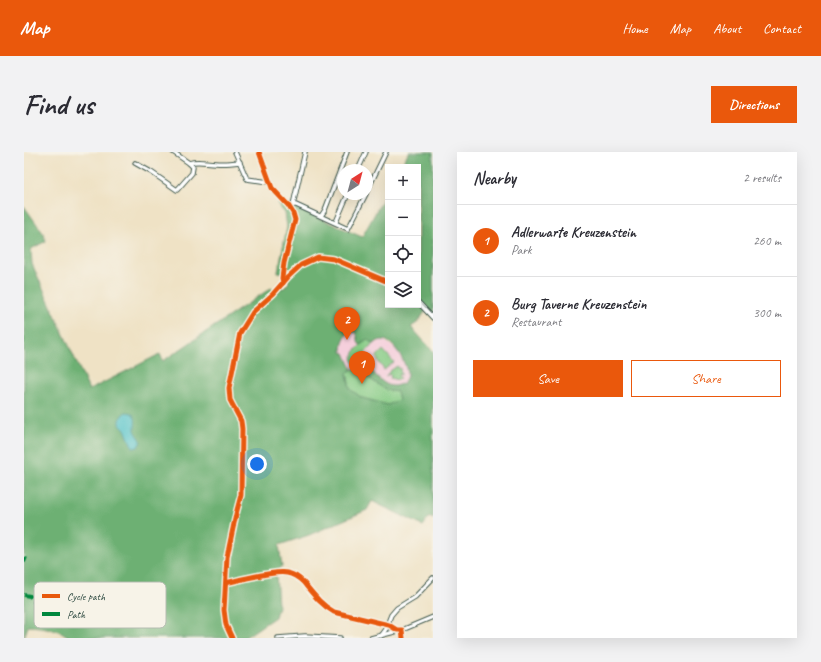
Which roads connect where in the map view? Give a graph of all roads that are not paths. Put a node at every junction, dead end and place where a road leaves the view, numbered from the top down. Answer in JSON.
{"nodes":[{"id":1,"x":173,"y":152,"type":"edge"},
{"id":2,"x":235,"y":152,"type":"edge"},
{"id":3,"x":260,"y":152,"type":"edge"},
{"id":4,"x":305,"y":152,"type":"edge"},
{"id":5,"x":347,"y":152,"type":"edge"},
{"id":6,"x":366,"y":152,"type":"edge"},
{"id":7,"x":386,"y":152,"type":"edge"},
{"id":8,"x":240,"y":162,"type":"junction"},
{"id":9,"x":135,"y":163,"type":"dead end"},
{"id":10,"x":190,"y":163,"type":"junction"},
{"id":11,"x":361,"y":164,"type":"edge"},
{"id":12,"x":373,"y":179,"type":"edge"},
{"id":13,"x":269,"y":182,"type":"junction"},
{"id":14,"x":345,"y":200,"type":"edge"},
{"id":15,"x":363,"y":200,"type":"edge"},
{"id":16,"x":288,"y":205,"type":"junction"},
{"id":17,"x":292,"y":205,"type":"junction"},
{"id":18,"x":321,"y":216,"type":"junction"},
{"id":19,"x":336,"y":222,"type":"junction"},
{"id":20,"x":385,"y":281,"type":"edge"},
{"id":21,"x":283,"y":283,"type":"junction"},
{"id":22,"x":421,"y":305,"type":"edge"},
{"id":23,"x":432,"y":317,"type":"edge"},
{"id":24,"x":433,"y":578,"type":"edge"},
{"id":25,"x":226,"y":583,"type":"junction"},
{"id":26,"x":433,"y":617,"type":"edge"},
{"id":27,"x":389,"y":625,"type":"junction"},
{"id":28,"x":402,"y":630,"type":"junction"},
{"id":29,"x":381,"y":636,"type":"junction"},
{"id":30,"x":232,"y":638,"type":"edge"},
{"id":31,"x":278,"y":638,"type":"edge"},
{"id":32,"x":340,"y":638,"type":"edge"},
{"id":33,"x":371,"y":638,"type":"edge"},
{"id":34,"x":403,"y":638,"type":"edge"}],
"edges":[{"from":1,"to":10,"type":"street"},
{"from":2,"to":8,"type":"street"},
{"from":3,"to":13,"type":"street"},
{"from":4,"to":17,"type":"street"},
{"from":5,"to":18,"type":"street"},
{"from":6,"to":11,"type":"street"},
{"from":7,"to":12,"type":"street"},
{"from":8,"to":10,"type":"street"},
{"from":8,"to":13,"type":"street"},
{"from":9,"to":10,"type":"street"},
{"from":13,"to":16,"type":"street"},
{"from":14,"to":19,"type":"street"},
{"from":15,"to":19,"type":"street"},
{"from":16,"to":17,"type":"street"},
{"from":16,"to":21,"type":"street"},
{"from":17,"to":18,"type":"street"},
{"from":18,"to":19,"type":"street"},
{"from":20,"to":21,"type":"street"},
{"from":21,"to":25,"type":"street"},
{"from":22,"to":23,"type":"street"},
{"from":24,"to":27,"type":"street"},
{"from":25,"to":27,"type":"street"},
{"from":25,"to":30,"type":"street"},
{"from":26,"to":28,"type":"street"},
{"from":27,"to":28,"type":"street"},
{"from":27,"to":29,"type":"street"},
{"from":28,"to":29,"type":"street"},
{"from":28,"to":34,"type":"street"},
{"from":29,"to":33,"type":"street"},
{"from":31,"to":32,"type":"street"}]}
